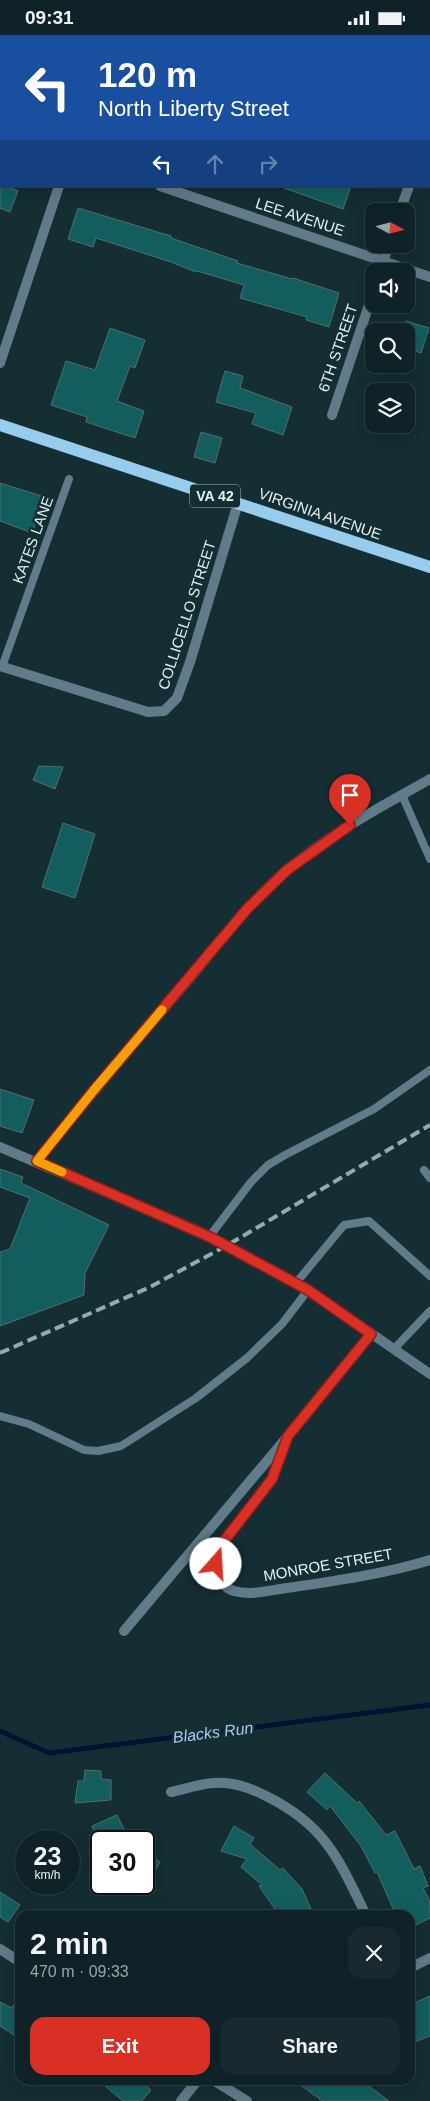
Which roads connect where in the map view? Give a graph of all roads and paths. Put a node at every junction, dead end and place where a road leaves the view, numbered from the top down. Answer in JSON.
{"nodes":[{"id":1,"x":60,"y":187,"type":"edge"},
{"id":2,"x":163,"y":187,"type":"edge"},
{"id":3,"x":409,"y":187,"type":"edge"},
{"id":4,"x":403,"y":203,"type":"edge"},
{"id":5,"x":374,"y":263,"type":"edge"},
{"id":6,"x":415,"y":274,"type":"edge"},
{"id":7,"x":430,"y":277,"type":"edge"},
{"id":8,"x":366,"y":313,"type":"edge"},
{"id":9,"x":0,"y":363,"type":"edge"},
{"id":10,"x":332,"y":415,"type":"dead end"},
{"id":11,"x":0,"y":425,"type":"edge"},
{"id":12,"x":69,"y":479,"type":"dead end"},
{"id":13,"x":238,"y":503,"type":"junction"},
{"id":14,"x":430,"y":567,"type":"edge"},
{"id":15,"x":1,"y":667,"type":"edge"},
{"id":16,"x":430,"y":779,"type":"edge"},
{"id":17,"x":402,"y":795,"type":"junction"},
{"id":18,"x":430,"y":859,"type":"edge"},
{"id":19,"x":430,"y":1070,"type":"edge"},
{"id":20,"x":0,"y":1147,"type":"edge"},
{"id":21,"x":37,"y":1161,"type":"junction"},
{"id":22,"x":424,"y":1170,"type":"dead end"},
{"id":23,"x":430,"y":1178,"type":"edge"},
{"id":24,"x":209,"y":1237,"type":"junction"},
{"id":25,"x":430,"y":1276,"type":"edge"},
{"id":26,"x":296,"y":1283,"type":"junction"},
{"id":27,"x":308,"y":1290,"type":"junction"},
{"id":28,"x":430,"y":1311,"type":"edge"},
{"id":29,"x":371,"y":1334,"type":"junction"},
{"id":30,"x":394,"y":1349,"type":"junction"},
{"id":31,"x":430,"y":1374,"type":"edge"},
{"id":32,"x":0,"y":1417,"type":"edge"},
{"id":33,"x":288,"y":1436,"type":"junction"},
{"id":34,"x":430,"y":1560,"type":"edge"},
{"id":35,"x":124,"y":1631,"type":"dead end"},
{"id":36,"x":171,"y":1792,"type":"dead end"},
{"id":37,"x":364,"y":1910,"type":"edge"},
{"id":38,"x":0,"y":1949,"type":"edge"},
{"id":39,"x":15,"y":1959,"type":"edge"},
{"id":40,"x":430,"y":1959,"type":"edge"},
{"id":41,"x":415,"y":1966,"type":"edge"},
{"id":42,"x":194,"y":2085,"type":"edge"},
{"id":43,"x":220,"y":2085,"type":"edge"},
{"id":44,"x":181,"y":2101,"type":"edge"},
{"id":45,"x":247,"y":2101,"type":"edge"}],
"edges":[{"from":1,"to":9,"type":"street"},
{"from":2,"to":5,"type":"street","name":"LEE AVENUE"},
{"from":3,"to":4,"type":"street"},
{"from":6,"to":7,"type":"street","name":"LEE AVENUE"},
{"from":8,"to":10,"type":"street","name":"6TH STREET"},
{"from":11,"to":13,"type":"main road","name":"VIRGINIA AVENUE","number":"VA 42"},
{"from":12,"to":15,"type":"lane","name":"KATES LANE"},
{"from":13,"to":14,"type":"main road","name":"VIRGINIA AVENUE","number":"VA 42"},
{"from":13,"to":15,"type":"street","name":"COLLICELLO STREET"},
{"from":16,"to":17,"type":"street"},
{"from":17,"to":18,"type":"lane"},
{"from":17,"to":21,"type":"street"},
{"from":19,"to":24,"type":"lane"},
{"from":20,"to":21,"type":"street"},
{"from":21,"to":24,"type":"street"},
{"from":22,"to":23,"type":"lane"},
{"from":24,"to":26,"type":"street"},
{"from":25,"to":26,"type":"lane"},
{"from":26,"to":27,"type":"street"},
{"from":27,"to":29,"type":"street"},
{"from":27,"to":32,"type":"lane"},
{"from":28,"to":30,"type":"lane"},
{"from":29,"to":30,"type":"street"},
{"from":29,"to":33,"type":"street","name":"MONROE STREET"},
{"from":30,"to":31,"type":"street"},
{"from":33,"to":34,"type":"street","name":"MONROE STREET"},
{"from":33,"to":35,"type":"street","name":"MONROE STREET"},
{"from":36,"to":37,"type":"street"},
{"from":38,"to":39,"type":"street"},
{"from":40,"to":41,"type":"street"},
{"from":42,"to":44,"type":"street"},
{"from":43,"to":45,"type":"street"}]}
